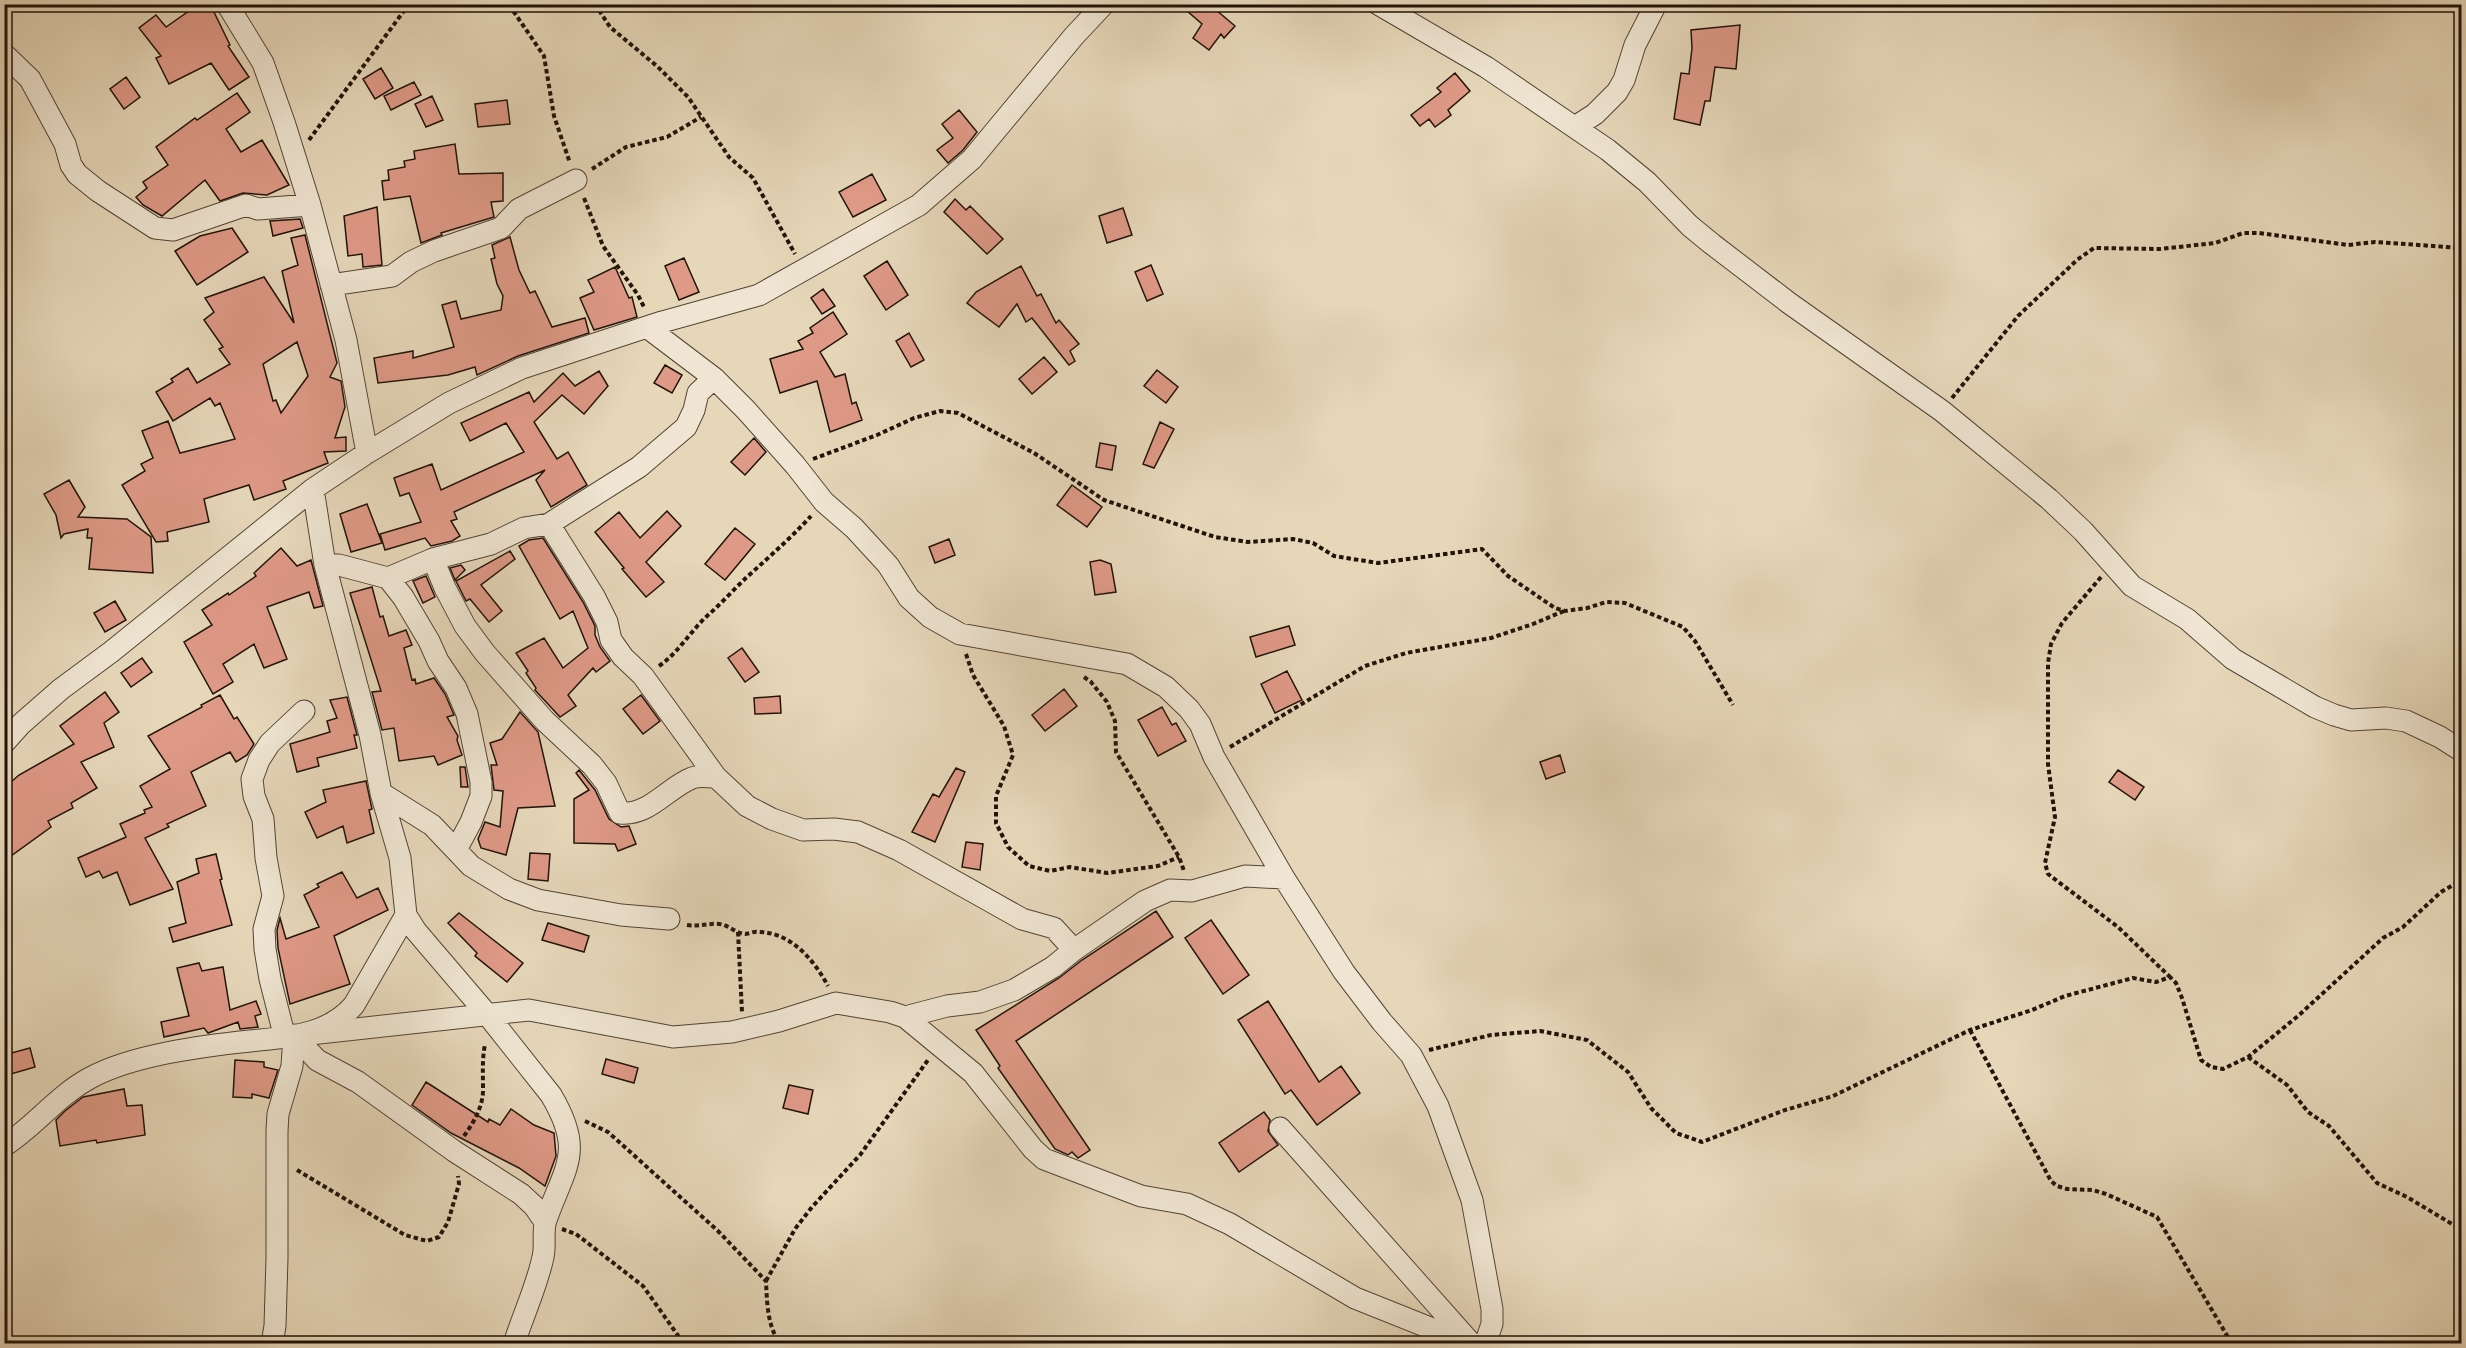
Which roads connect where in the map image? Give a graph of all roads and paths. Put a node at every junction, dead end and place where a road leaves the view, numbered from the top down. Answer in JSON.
{"nodes":[{"id":1,"x":227,"y":4,"type":"edge"},
{"id":2,"x":409,"y":4,"type":"edge"},
{"id":3,"x":595,"y":4,"type":"edge"},
{"id":4,"x":1104,"y":4,"type":"edge"},
{"id":5,"x":1378,"y":4,"type":"edge"},
{"id":6,"x":1656,"y":4,"type":"edge"},
{"id":7,"x":4,"y":54,"type":"edge"},
{"id":8,"x":701,"y":117,"type":"junction"},
{"id":9,"x":1575,"y":127,"type":"junction"},
{"id":10,"x":295,"y":160,"type":"junction"},
{"id":11,"x":576,"y":180,"type":"joint"},
{"id":12,"x":310,"y":205,"type":"junction"},
{"id":13,"x":2462,"y":248,"type":"edge"},
{"id":14,"x":804,"y":272,"type":"junction"},
{"id":15,"x":331,"y":285,"type":"junction"},
{"id":16,"x":648,"y":328,"type":"junction"},
{"id":17,"x":714,"y":378,"type":"junction"},
{"id":18,"x":1942,"y":411,"type":"junction"},
{"id":19,"x":367,"y":453,"type":"junction"},
{"id":20,"x":795,"y":465,"type":"junction"},
{"id":21,"x":313,"y":489,"type":"junction"},
{"id":22,"x":824,"y":502,"type":"junction"},
{"id":23,"x":549,"y":524,"type":"junction"},
{"id":24,"x":433,"y":559,"type":"junction"},
{"id":25,"x":325,"y":565,"type":"junction"},
{"id":26,"x":2111,"y":565,"type":"junction"},
{"id":27,"x":388,"y":578,"type":"junction"},
{"id":28,"x":1565,"y":611,"type":"junction"},
{"id":29,"x":960,"y":634,"type":"junction"},
{"id":30,"x":1052,"y":652,"type":"junction"},
{"id":31,"x":643,"y":676,"type":"junction"},
{"id":32,"x":1733,"y":705,"type":"dead end"},
{"id":33,"x":304,"y":711,"type":"dead end"},
{"id":34,"x":4,"y":743,"type":"edge"},
{"id":35,"x":2462,"y":751,"type":"edge"},
{"id":36,"x":1214,"y":757,"type":"junction"},
{"id":37,"x":716,"y":777,"type":"junction"},
{"id":38,"x":381,"y":793,"type":"junction"},
{"id":39,"x":456,"y":850,"type":"junction"},
{"id":40,"x":1179,"y":857,"type":"junction"},
{"id":41,"x":1284,"y":878,"type":"junction"},
{"id":42,"x":2462,"y":880,"type":"edge"},
{"id":43,"x":1192,"y":891,"type":"junction"},
{"id":44,"x":406,"y":915,"type":"junction"},
{"id":45,"x":669,"y":919,"type":"joint"},
{"id":46,"x":738,"y":932,"type":"junction"},
{"id":47,"x":1074,"y":950,"type":"junction"},
{"id":48,"x":2170,"y":977,"type":"junction"},
{"id":49,"x":836,"y":1003,"type":"junction"},
{"id":50,"x":905,"y":1017,"type":"junction"},
{"id":51,"x":489,"y":1018,"type":"junction"},
{"id":52,"x":742,"y":1029,"type":"junction"},
{"id":53,"x":1970,"y":1030,"type":"junction"},
{"id":54,"x":296,"y":1035,"type":"junction"},
{"id":55,"x":939,"y":1045,"type":"junction"},
{"id":56,"x":1411,"y":1055,"type":"junction"},
{"id":57,"x":2248,"y":1057,"type":"junction"},
{"id":58,"x":558,"y":1106,"type":"junction"},
{"id":59,"x":1280,"y":1128,"type":"dead end"},
{"id":60,"x":4,"y":1146,"type":"edge"},
{"id":61,"x":278,"y":1151,"type":"junction"},
{"id":62,"x":454,"y":1151,"type":"junction"},
{"id":63,"x":545,"y":1222,"type":"junction"},
{"id":64,"x":2462,"y":1230,"type":"edge"},
{"id":65,"x":766,"y":1281,"type":"junction"},
{"id":66,"x":272,"y":1344,"type":"edge"},
{"id":67,"x":514,"y":1344,"type":"edge"},
{"id":68,"x":684,"y":1344,"type":"edge"},
{"id":69,"x":780,"y":1344,"type":"edge"},
{"id":70,"x":1471,"y":1344,"type":"edge"},
{"id":71,"x":1485,"y":1344,"type":"edge"},
{"id":72,"x":2232,"y":1344,"type":"edge"}],
"edges":[{"from":1,"to":10,"type":"street"},
{"from":2,"to":10,"type":"path"},
{"from":3,"to":8,"type":"path"},
{"from":4,"to":14,"type":"street"},
{"from":5,"to":9,"type":"street"},
{"from":6,"to":9,"type":"street"},
{"from":7,"to":12,"type":"street"},
{"from":8,"to":11,"type":"path"},
{"from":8,"to":14,"type":"path"},
{"from":9,"to":18,"type":"street"},
{"from":10,"to":12,"type":"street"},
{"from":11,"to":15,"type":"street"},
{"from":12,"to":15,"type":"street"},
{"from":13,"to":18,"type":"path"},
{"from":14,"to":16,"type":"street"},
{"from":15,"to":19,"type":"street"},
{"from":16,"to":17,"type":"street"},
{"from":16,"to":19,"type":"street"},
{"from":17,"to":20,"type":"street"},
{"from":17,"to":23,"type":"street"},
{"from":18,"to":26,"type":"street"},
{"from":19,"to":21,"type":"street"},
{"from":20,"to":22,"type":"street"},
{"from":20,"to":28,"type":"path"},
{"from":21,"to":25,"type":"street"},
{"from":21,"to":34,"type":"street"},
{"from":22,"to":29,"type":"street"},
{"from":22,"to":31,"type":"path"},
{"from":23,"to":24,"type":"street"},
{"from":23,"to":31,"type":"street"},
{"from":24,"to":27,"type":"street"},
{"from":24,"to":37,"type":"street"},
{"from":25,"to":27,"type":"street"},
{"from":25,"to":38,"type":"street"},
{"from":26,"to":35,"type":"street"},
{"from":26,"to":48,"type":"path"},
{"from":27,"to":39,"type":"street"},
{"from":28,"to":32,"type":"path"},
{"from":28,"to":36,"type":"path"},
{"from":29,"to":30,"type":"street"},
{"from":29,"to":40,"type":"path"},
{"from":30,"to":36,"type":"street"},
{"from":30,"to":40,"type":"path"},
{"from":31,"to":37,"type":"street"},
{"from":33,"to":54,"type":"street"},
{"from":36,"to":41,"type":"street"},
{"from":37,"to":47,"type":"street"},
{"from":38,"to":39,"type":"street"},
{"from":38,"to":44,"type":"street"},
{"from":39,"to":45,"type":"street"},
{"from":40,"to":43,"type":"path"},
{"from":41,"to":43,"type":"street"},
{"from":41,"to":56,"type":"street"},
{"from":42,"to":57,"type":"path"},
{"from":43,"to":47,"type":"street"},
{"from":44,"to":51,"type":"street"},
{"from":44,"to":54,"type":"street"},
{"from":45,"to":46,"type":"path"},
{"from":46,"to":49,"type":"path"},
{"from":46,"to":52,"type":"path"},
{"from":47,"to":50,"type":"street"},
{"from":48,"to":53,"type":"path"},
{"from":48,"to":57,"type":"path"},
{"from":49,"to":50,"type":"street"},
{"from":49,"to":52,"type":"street"},
{"from":50,"to":55,"type":"street"},
{"from":51,"to":52,"type":"street"},
{"from":51,"to":54,"type":"street"},
{"from":51,"to":58,"type":"street"},
{"from":51,"to":62,"type":"path"},
{"from":53,"to":56,"type":"path"},
{"from":53,"to":72,"type":"path"},
{"from":54,"to":60,"type":"street"},
{"from":54,"to":61,"type":"street"},
{"from":54,"to":62,"type":"street"},
{"from":55,"to":65,"type":"path"},
{"from":55,"to":70,"type":"street"},
{"from":56,"to":71,"type":"street"},
{"from":57,"to":64,"type":"path"},
{"from":58,"to":63,"type":"street"},
{"from":58,"to":65,"type":"path"},
{"from":59,"to":70,"type":"street"},
{"from":61,"to":62,"type":"path"},
{"from":61,"to":66,"type":"street"},
{"from":62,"to":63,"type":"street"},
{"from":63,"to":67,"type":"street"},
{"from":63,"to":68,"type":"path"},
{"from":65,"to":69,"type":"path"}]}
